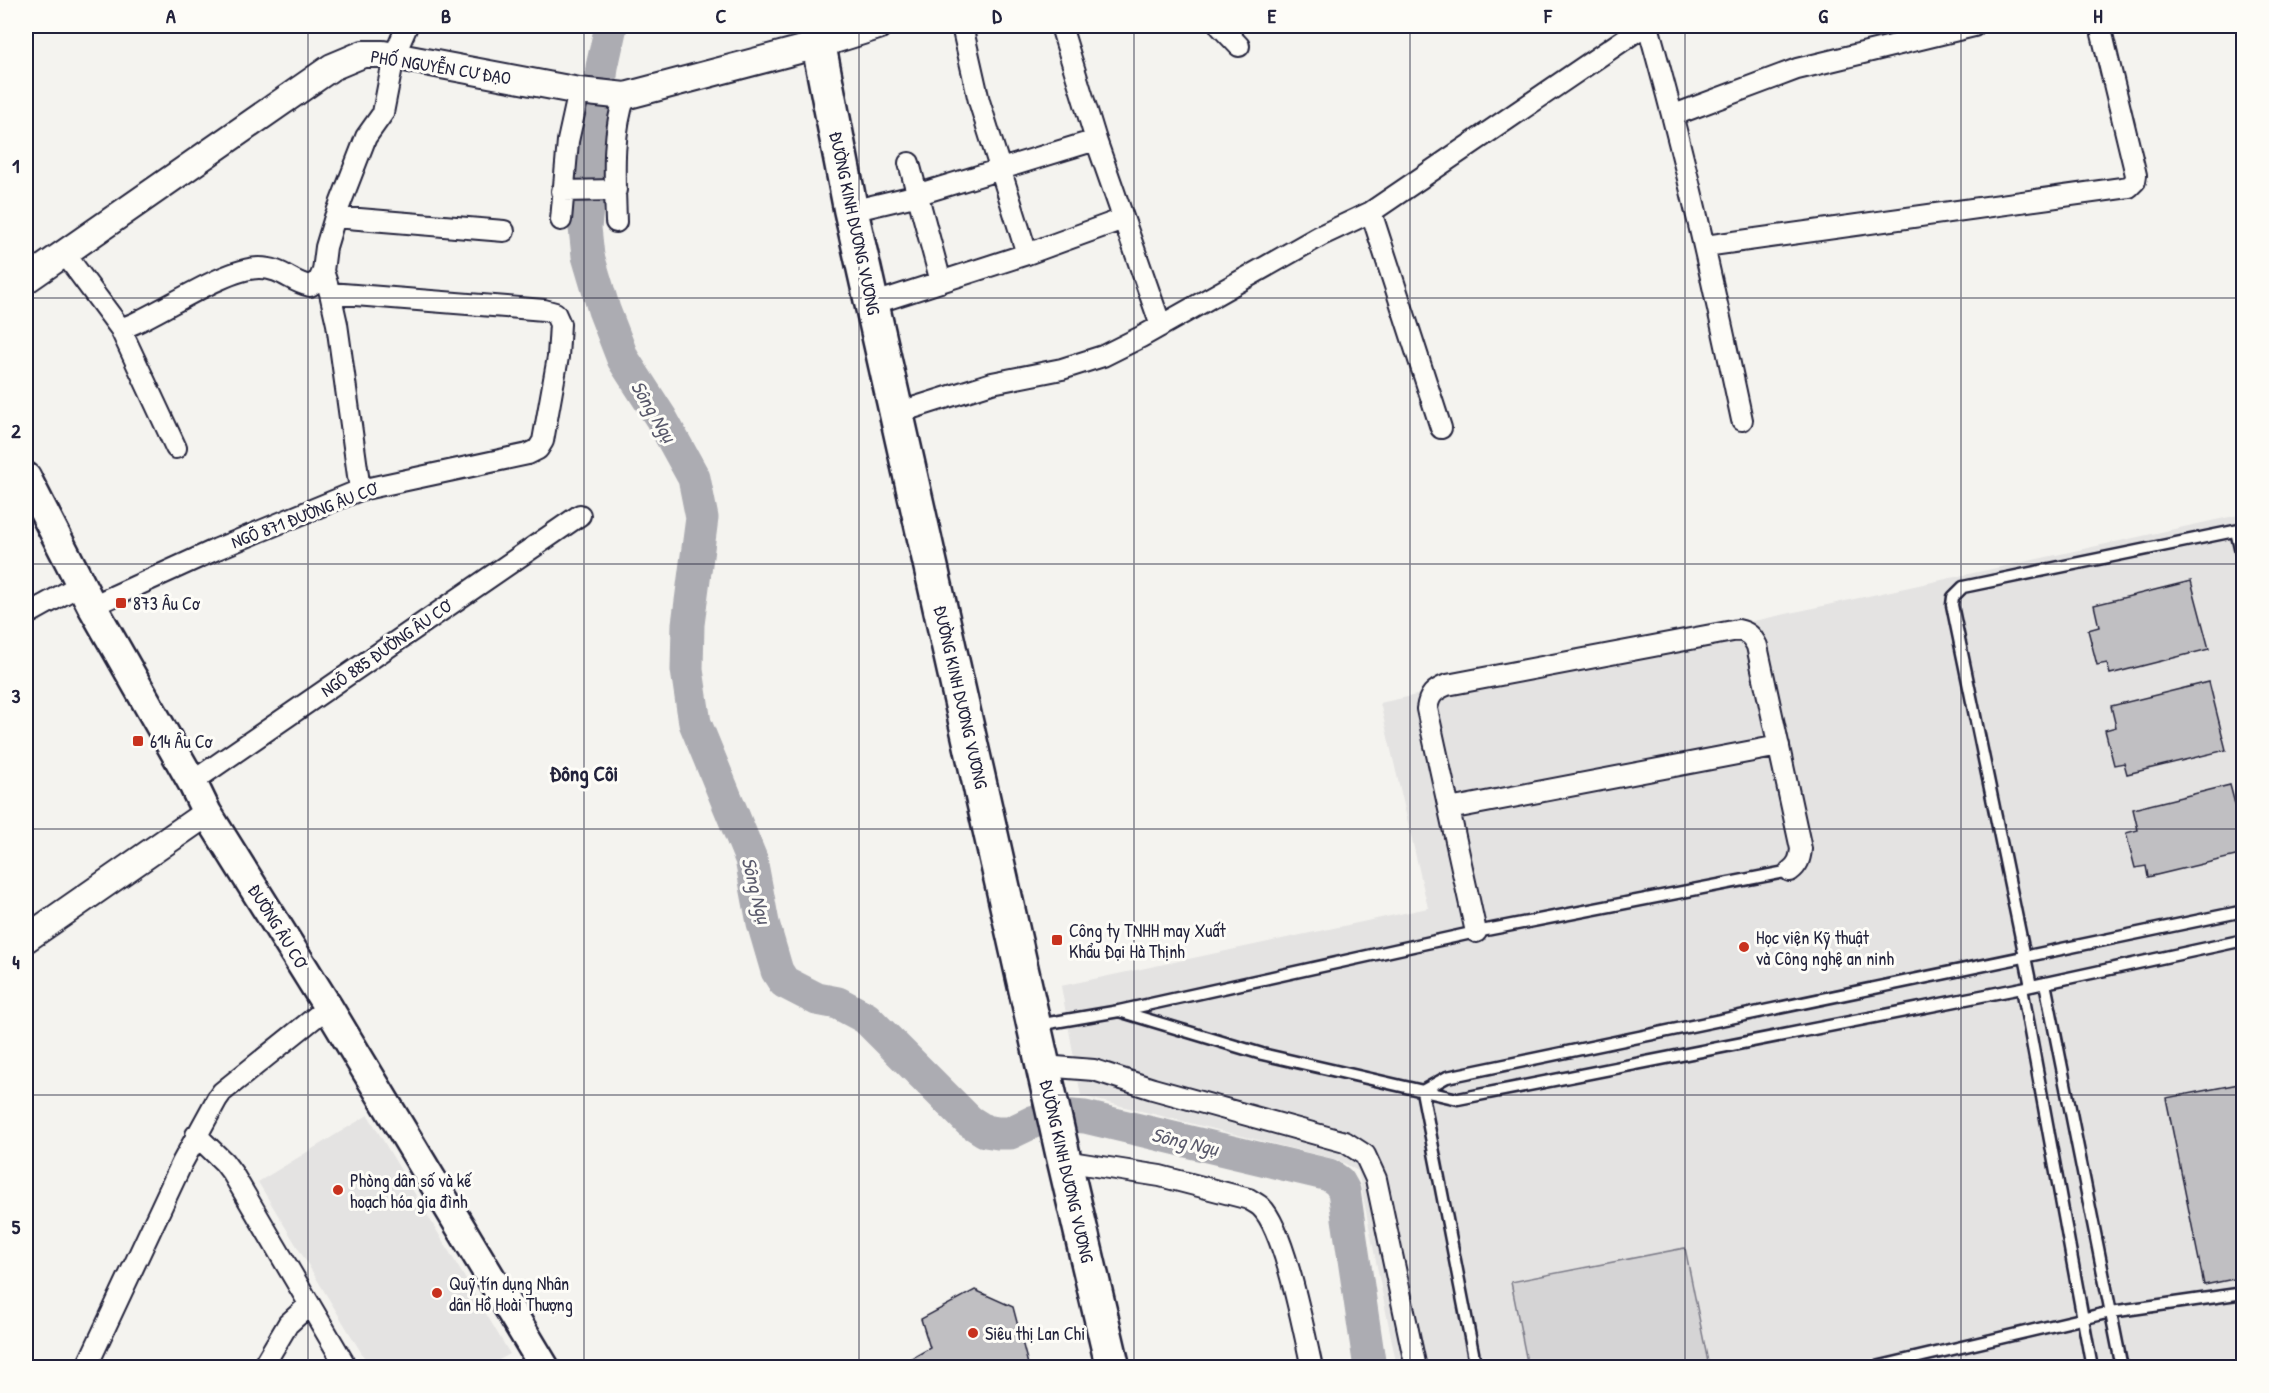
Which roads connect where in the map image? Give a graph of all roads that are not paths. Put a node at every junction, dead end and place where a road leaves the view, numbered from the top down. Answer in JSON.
{"nodes":[{"id":1,"x":407,"y":26,"type":"edge"},
{"id":2,"x":878,"y":26,"type":"edge"},
{"id":3,"x":962,"y":26,"type":"edge"},
{"id":4,"x":1061,"y":26,"type":"edge"},
{"id":5,"x":1220,"y":26,"type":"edge"},
{"id":6,"x":1646,"y":26,"type":"edge"},
{"id":7,"x":1974,"y":26,"type":"edge"},
{"id":8,"x":2102,"y":34,"type":"dead end"},
{"id":9,"x":817,"y":35,"type":"edge"},
{"id":10,"x":1239,"y":46,"type":"dead end"},
{"id":11,"x":394,"y":56,"type":"junction"},
{"id":12,"x":579,"y":90,"type":"junction"},
{"id":13,"x":625,"y":96,"type":"junction"},
{"id":14,"x":1674,"y":116,"type":"junction"},
{"id":15,"x":1096,"y":140,"type":"junction"},
{"id":16,"x":909,"y":163,"type":"dead end"},
{"id":17,"x":1001,"y":169,"type":"junction"},
{"id":18,"x":615,"y":190,"type":"junction"},
{"id":19,"x":563,"y":191,"type":"junction"},
{"id":20,"x":918,"y":195,"type":"junction"},
{"id":21,"x":851,"y":211,"type":"junction"},
{"id":22,"x":1371,"y":212,"type":"junction"},
{"id":23,"x":335,"y":217,"type":"junction"},
{"id":24,"x":1124,"y":219,"type":"junction"},
{"id":25,"x":561,"y":220,"type":"dead end"},
{"id":26,"x":616,"y":222,"type":"dead end"},
{"id":27,"x":504,"y":231,"type":"dead end"},
{"id":28,"x":1705,"y":246,"type":"junction"},
{"id":29,"x":65,"y":254,"type":"junction"},
{"id":30,"x":1027,"y":254,"type":"junction"},
{"id":31,"x":323,"y":271,"type":"junction"},
{"id":32,"x":26,"y":280,"type":"edge"},
{"id":33,"x":941,"y":282,"type":"junction"},
{"id":34,"x":330,"y":293,"type":"junction"},
{"id":35,"x":872,"y":304,"type":"junction"},
{"id":36,"x":1161,"y":326,"type":"junction"},
{"id":37,"x":120,"y":328,"type":"junction"},
{"id":38,"x":897,"y":413,"type":"junction"},
{"id":39,"x":1743,"y":420,"type":"dead end"},
{"id":40,"x":1441,"y":428,"type":"dead end"},
{"id":41,"x":176,"y":448,"type":"dead end"},
{"id":42,"x":26,"y":477,"type":"edge"},
{"id":43,"x":360,"y":490,"type":"junction"},
{"id":44,"x":580,"y":514,"type":"dead end"},
{"id":45,"x":2240,"y":530,"type":"edge"},
{"id":46,"x":2244,"y":565,"type":"edge"},
{"id":47,"x":86,"y":595,"type":"junction"},
{"id":48,"x":26,"y":615,"type":"edge"},
{"id":49,"x":1779,"y":746,"type":"junction"},
{"id":50,"x":192,"y":782,"type":"junction"},
{"id":51,"x":1449,"y":809,"type":"junction"},
{"id":52,"x":207,"y":813,"type":"junction"},
{"id":53,"x":1790,"y":871,"type":"joint"},
{"id":54,"x":2244,"y":911,"type":"edge"},
{"id":55,"x":1476,"y":932,"type":"junction"},
{"id":56,"x":26,"y":939,"type":"edge"},
{"id":57,"x":2244,"y":940,"type":"edge"},
{"id":58,"x":2026,"y":957,"type":"junction"},
{"id":59,"x":2044,"y":983,"type":"junction"},
{"id":60,"x":2027,"y":987,"type":"junction"},
{"id":61,"x":328,"y":1007,"type":"junction"},
{"id":62,"x":1119,"y":1011,"type":"junction"},
{"id":63,"x":1034,"y":1026,"type":"junction"},
{"id":64,"x":1044,"y":1072,"type":"junction"},
{"id":65,"x":1422,"y":1091,"type":"junction"},
{"id":66,"x":196,"y":1135,"type":"junction"},
{"id":67,"x":1063,"y":1158,"type":"junction"},
{"id":68,"x":2244,"y":1293,"type":"edge"},
{"id":69,"x":309,"y":1305,"type":"junction"},
{"id":70,"x":2111,"y":1312,"type":"junction"},
{"id":71,"x":2082,"y":1318,"type":"junction"},
{"id":72,"x":86,"y":1368,"type":"edge"},
{"id":73,"x":262,"y":1368,"type":"edge"},
{"id":74,"x":347,"y":1368,"type":"edge"},
{"id":75,"x":545,"y":1368,"type":"edge"},
{"id":76,"x":1113,"y":1368,"type":"edge"},
{"id":77,"x":1312,"y":1368,"type":"edge"},
{"id":78,"x":1416,"y":1368,"type":"edge"},
{"id":79,"x":1476,"y":1368,"type":"edge"},
{"id":80,"x":1872,"y":1368,"type":"edge"},
{"id":81,"x":2092,"y":1368,"type":"edge"},
{"id":82,"x":2122,"y":1368,"type":"edge"}],
"edges":[{"from":1,"to":11,"type":"street"},
{"from":2,"to":9,"type":"street","name":"PHỐ NGUYỄN CƯ ĐẠO"},
{"from":3,"to":17,"type":"street"},
{"from":4,"to":15,"type":"street"},
{"from":5,"to":10,"type":"street"},
{"from":6,"to":14,"type":"street"},
{"from":6,"to":22,"type":"street"},
{"from":7,"to":14,"type":"street"},
{"from":8,"to":28,"type":"street"},
{"from":9,"to":13,"type":"street","name":"PHỐ NGUYỄN CƯ ĐẠO"},
{"from":9,"to":21,"type":"highway","name":"ĐƯỜNG KINH DƯƠNG VƯƠNG"},
{"from":11,"to":12,"type":"street","name":"PHỐ NGUYỄN CƯ ĐẠO"},
{"from":11,"to":23,"type":"street"},
{"from":11,"to":29,"type":"street","name":"PHỐ NGUYỄN CƯ ĐẠO"},
{"from":12,"to":13,"type":"street","name":"PHỐ NGUYỄN CƯ ĐẠO"},
{"from":12,"to":19,"type":"street"},
{"from":13,"to":18,"type":"street"},
{"from":14,"to":28,"type":"street"},
{"from":15,"to":17,"type":"street"},
{"from":15,"to":24,"type":"street"},
{"from":16,"to":20,"type":"street"},
{"from":17,"to":20,"type":"street"},
{"from":17,"to":30,"type":"street"},
{"from":18,"to":19,"type":"street"},
{"from":18,"to":26,"type":"street"},
{"from":19,"to":25,"type":"street"},
{"from":20,"to":21,"type":"street"},
{"from":20,"to":33,"type":"street"},
{"from":21,"to":35,"type":"highway","name":"ĐƯỜNG KINH DƯƠNG VƯƠNG"},
{"from":22,"to":36,"type":"street"},
{"from":22,"to":40,"type":"street"},
{"from":23,"to":27,"type":"street"},
{"from":23,"to":31,"type":"street"},
{"from":24,"to":30,"type":"street"},
{"from":24,"to":36,"type":"street"},
{"from":28,"to":39,"type":"street"},
{"from":29,"to":32,"type":"street","name":"PHỐ NGUYỄN CƯ ĐẠO"},
{"from":29,"to":37,"type":"street"},
{"from":30,"to":33,"type":"street"},
{"from":31,"to":34,"type":"street"},
{"from":31,"to":37,"type":"street"},
{"from":33,"to":35,"type":"street"},
{"from":34,"to":43,"type":"street"},
{"from":34,"to":43,"type":"street","name":"NGÕ 871 ĐƯỜNG ÂU CƠ"},
{"from":35,"to":38,"type":"highway","name":"ĐƯỜNG KINH DƯƠNG VƯƠNG"},
{"from":36,"to":38,"type":"street"},
{"from":37,"to":41,"type":"street"},
{"from":38,"to":63,"type":"highway","name":"ĐƯỜNG KINH DƯƠNG VƯƠNG"},
{"from":42,"to":47,"type":"main road","name":"ĐƯỜNG ÂU CƠ"},
{"from":43,"to":47,"type":"street","name":"NGÕ 871 ĐƯỜNG ÂU CƠ"},
{"from":44,"to":50,"type":"street","name":"NGÕ 885 ĐƯỜNG ÂU CƠ"},
{"from":45,"to":46,"type":"lane"},
{"from":45,"to":58,"type":"lane"},
{"from":47,"to":48,"type":"street","name":"NGÕ 871 ĐƯỜNG ÂU CƠ"},
{"from":47,"to":50,"type":"main road","name":"ĐƯỜNG ÂU CƠ"},
{"from":49,"to":51,"type":"street"},
{"from":49,"to":51,"type":"street"},
{"from":49,"to":53,"type":"street"},
{"from":50,"to":52,"type":"main road","name":"ĐƯỜNG ÂU CƠ"},
{"from":51,"to":55,"type":"street"},
{"from":52,"to":56,"type":"street"},
{"from":52,"to":61,"type":"main road","name":"ĐƯỜNG ÂU CƠ"},
{"from":53,"to":55,"type":"lane"},
{"from":54,"to":58,"type":"lane"},
{"from":55,"to":62,"type":"lane"},
{"from":57,"to":59,"type":"lane"},
{"from":58,"to":60,"type":"lane"},
{"from":58,"to":65,"type":"lane"},
{"from":59,"to":60,"type":"lane"},
{"from":59,"to":70,"type":"lane"},
{"from":60,"to":65,"type":"lane"},
{"from":60,"to":71,"type":"lane"},
{"from":61,"to":66,"type":"street"},
{"from":61,"to":75,"type":"main road","name":"ĐƯỜNG ÂU CƠ"},
{"from":62,"to":63,"type":"lane"},
{"from":62,"to":65,"type":"lane"},
{"from":63,"to":64,"type":"highway","name":"ĐƯỜNG KINH DƯƠNG VƯƠNG"},
{"from":64,"to":67,"type":"highway","name":"ĐƯỜNG KINH DƯƠNG VƯƠNG"},
{"from":64,"to":78,"type":"street"},
{"from":65,"to":79,"type":"lane"},
{"from":66,"to":69,"type":"street"},
{"from":66,"to":72,"type":"street"},
{"from":67,"to":76,"type":"highway","name":"ĐƯỜNG KINH DƯƠNG VƯƠNG"},
{"from":67,"to":77,"type":"street"},
{"from":68,"to":70,"type":"lane"},
{"from":69,"to":73,"type":"street"},
{"from":69,"to":74,"type":"street"},
{"from":70,"to":71,"type":"lane"},
{"from":70,"to":82,"type":"lane"},
{"from":71,"to":80,"type":"lane"},
{"from":71,"to":81,"type":"lane"}]}
